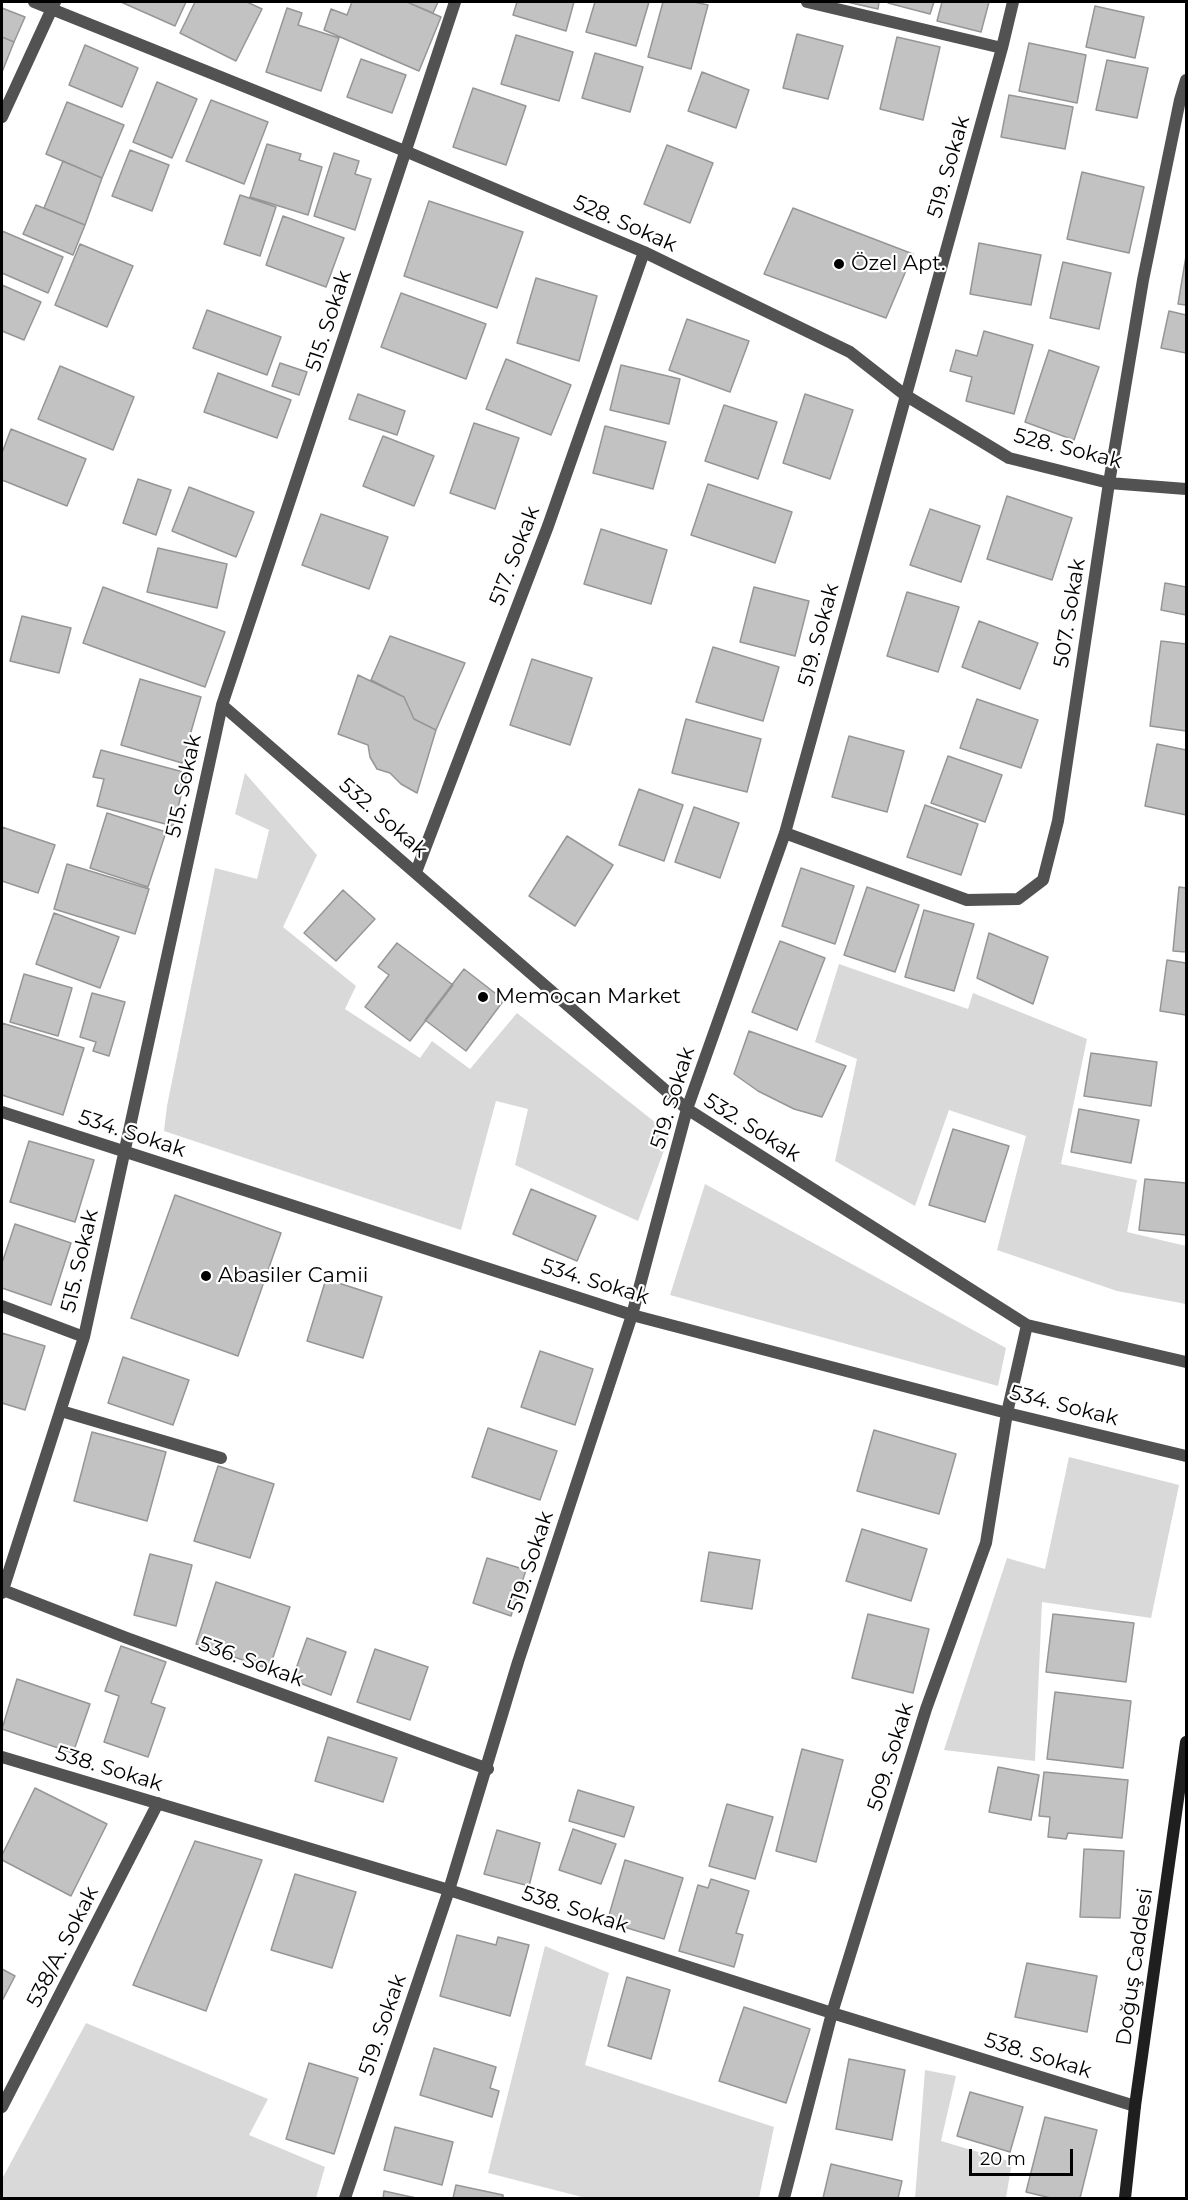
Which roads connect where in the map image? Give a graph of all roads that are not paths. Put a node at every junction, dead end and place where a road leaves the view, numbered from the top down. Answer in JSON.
{"nodes":[{"id":1,"x":34,"y":2,"type":"edge"},
{"id":2,"x":455,"y":2,"type":"edge"},
{"id":3,"x":807,"y":2,"type":"edge"},
{"id":4,"x":1013,"y":2,"type":"edge"},
{"id":5,"x":52,"y":6,"type":"edge"},
{"id":6,"x":1002,"y":48,"type":"junction"},
{"id":7,"x":1186,"y":80,"type":"edge"},
{"id":8,"x":2,"y":117,"type":"edge"},
{"id":9,"x":405,"y":151,"type":"junction"},
{"id":10,"x":644,"y":252,"type":"junction"},
{"id":11,"x":905,"y":396,"type":"junction"},
{"id":12,"x":1109,"y":483,"type":"junction"},
{"id":13,"x":1186,"y":489,"type":"edge"},
{"id":14,"x":222,"y":705,"type":"junction"},
{"id":15,"x":785,"y":833,"type":"junction"},
{"id":16,"x":416,"y":872,"type":"junction"},
{"id":17,"x":687,"y":1110,"type":"junction"},
{"id":18,"x":2,"y":1112,"type":"edge"},
{"id":19,"x":125,"y":1153,"type":"junction"},
{"id":20,"x":2,"y":1306,"type":"edge"},
{"id":21,"x":632,"y":1315,"type":"junction"},
{"id":22,"x":1027,"y":1325,"type":"junction"},
{"id":23,"x":84,"y":1337,"type":"junction"},
{"id":24,"x":1186,"y":1362,"type":"edge"},
{"id":25,"x":61,"y":1411,"type":"junction"},
{"id":26,"x":1007,"y":1413,"type":"junction"},
{"id":27,"x":1186,"y":1456,"type":"edge"},
{"id":28,"x":221,"y":1458,"type":"dead end"},
{"id":29,"x":2,"y":1592,"type":"edge"},
{"id":30,"x":1186,"y":1742,"type":"edge"},
{"id":31,"x":2,"y":1757,"type":"edge"},
{"id":32,"x":488,"y":1769,"type":"junction"},
{"id":33,"x":158,"y":1803,"type":"junction"},
{"id":34,"x":449,"y":1890,"type":"junction"},
{"id":35,"x":832,"y":2013,"type":"junction"},
{"id":36,"x":1134,"y":2106,"type":"junction"},
{"id":37,"x":2,"y":2107,"type":"edge"},
{"id":38,"x":345,"y":2199,"type":"edge"},
{"id":39,"x":784,"y":2199,"type":"edge"},
{"id":40,"x":1125,"y":2199,"type":"edge"}],
"edges":[{"from":1,"to":5,"type":"street","name":"528. Sokak"},
{"from":2,"to":9,"type":"street","name":"515. Sokak"},
{"from":3,"to":6,"type":"street"},
{"from":4,"to":6,"type":"street","name":"519. Sokak"},
{"from":5,"to":8,"type":"street"},
{"from":5,"to":9,"type":"street","name":"528. Sokak"},
{"from":6,"to":11,"type":"street","name":"519. Sokak"},
{"from":7,"to":12,"type":"street","name":"507. Sokak"},
{"from":9,"to":10,"type":"street","name":"528. Sokak"},
{"from":9,"to":14,"type":"street","name":"515. Sokak"},
{"from":10,"to":11,"type":"street","name":"528. Sokak"},
{"from":10,"to":16,"type":"street","name":"517. Sokak"},
{"from":11,"to":12,"type":"street","name":"528. Sokak"},
{"from":11,"to":15,"type":"street","name":"519. Sokak"},
{"from":12,"to":13,"type":"street","name":"528. Sokak"},
{"from":12,"to":15,"type":"street","name":"507. Sokak"},
{"from":14,"to":16,"type":"street","name":"532. Sokak"},
{"from":14,"to":19,"type":"street","name":"515. Sokak"},
{"from":15,"to":17,"type":"street","name":"519. Sokak"},
{"from":16,"to":17,"type":"street","name":"532. Sokak"},
{"from":17,"to":21,"type":"street","name":"519. Sokak"},
{"from":17,"to":22,"type":"street","name":"532. Sokak"},
{"from":18,"to":19,"type":"street","name":"534. Sokak"},
{"from":19,"to":21,"type":"street","name":"534. Sokak"},
{"from":19,"to":23,"type":"street","name":"515. Sokak"},
{"from":20,"to":23,"type":"street"},
{"from":21,"to":26,"type":"street","name":"534. Sokak"},
{"from":21,"to":32,"type":"street","name":"519. Sokak"},
{"from":22,"to":24,"type":"street","name":"532. Sokak"},
{"from":22,"to":26,"type":"street","name":"509. Sokak"},
{"from":23,"to":25,"type":"street","name":"515. Sokak"},
{"from":25,"to":28,"type":"street"},
{"from":25,"to":29,"type":"street","name":"515. Sokak"},
{"from":26,"to":27,"type":"street","name":"534. Sokak"},
{"from":26,"to":35,"type":"street","name":"509. Sokak"},
{"from":29,"to":32,"type":"street","name":"536. Sokak"},
{"from":30,"to":36,"type":"street","name":"Doğuş Caddesi"},
{"from":31,"to":33,"type":"street","name":"538. Sokak"},
{"from":32,"to":34,"type":"street","name":"519. Sokak"},
{"from":33,"to":34,"type":"street","name":"538. Sokak"},
{"from":33,"to":37,"type":"street","name":"538/A. Sokak"},
{"from":34,"to":35,"type":"street","name":"538. Sokak"},
{"from":34,"to":38,"type":"street","name":"519. Sokak"},
{"from":35,"to":36,"type":"street","name":"538. Sokak"},
{"from":35,"to":39,"type":"street","name":"509. Sokak"},
{"from":36,"to":40,"type":"street","name":"Doğuş Caddesi"}]}
